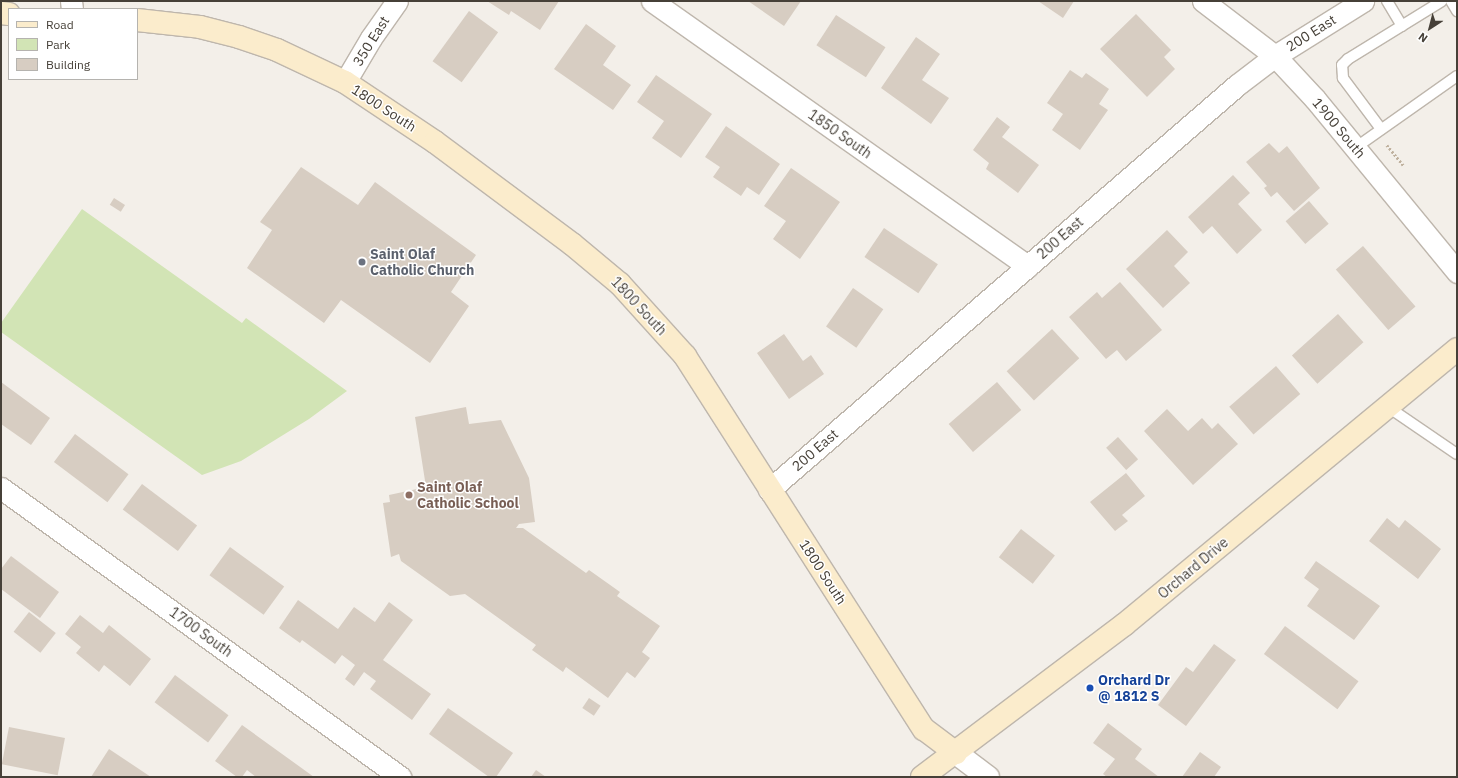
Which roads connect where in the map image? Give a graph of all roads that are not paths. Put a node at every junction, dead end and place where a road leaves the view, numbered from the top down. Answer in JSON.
{"nodes":[{"id":1,"x":397,"y":1,"type":"edge"},
{"id":2,"x":652,"y":1,"type":"edge"},
{"id":3,"x":1203,"y":1,"type":"edge"},
{"id":4,"x":1364,"y":1,"type":"edge"},
{"id":5,"x":1387,"y":1,"type":"edge"},
{"id":6,"x":1442,"y":1,"type":"edge"},
{"id":7,"x":1451,"y":1,"type":"edge"},
{"id":8,"x":1457,"y":11,"type":"edge"},
{"id":9,"x":138,"y":20,"type":"edge"},
{"id":10,"x":1402,"y":26,"type":"junction"},
{"id":11,"x":1275,"y":56,"type":"junction"},
{"id":12,"x":1457,"y":76,"type":"edge"},
{"id":13,"x":345,"y":82,"type":"junction"},
{"id":14,"x":1379,"y":131,"type":"junction"},
{"id":15,"x":1355,"y":148,"type":"junction"},
{"id":16,"x":1028,"y":266,"type":"junction"},
{"id":17,"x":1457,"y":272,"type":"edge"},
{"id":18,"x":1457,"y":349,"type":"edge"},
{"id":19,"x":1388,"y":407,"type":"junction"},
{"id":20,"x":1457,"y":454,"type":"edge"},
{"id":21,"x":1,"y":488,"type":"edge"},
{"id":22,"x":769,"y":490,"type":"junction"},
{"id":23,"x":956,"y":753,"type":"junction"},
{"id":24,"x":400,"y":777,"type":"edge"},
{"id":25,"x":922,"y":777,"type":"edge"},
{"id":26,"x":988,"y":777,"type":"edge"}],
"edges":[{"from":1,"to":13,"type":"street","name":"350 East"},
{"from":2,"to":16,"type":"street","name":"1850 South"},
{"from":3,"to":11,"type":"street","name":"1900 South"},
{"from":4,"to":11,"type":"street","name":"200 East"},
{"from":5,"to":10,"type":"lane"},
{"from":6,"to":10,"type":"lane"},
{"from":7,"to":8,"type":"lane"},
{"from":9,"to":13,"type":"main road","name":"1800 South"},
{"from":10,"to":14,"type":"lane"},
{"from":11,"to":15,"type":"street","name":"1900 South"},
{"from":11,"to":16,"type":"street","name":"200 East"},
{"from":12,"to":14,"type":"lane"},
{"from":13,"to":22,"type":"main road","name":"1800 South"},
{"from":14,"to":15,"type":"lane"},
{"from":15,"to":17,"type":"street","name":"1900 South"},
{"from":16,"to":22,"type":"street","name":"200 East"},
{"from":18,"to":19,"type":"main road","name":"Orchard Drive"},
{"from":19,"to":20,"type":"lane"},
{"from":19,"to":23,"type":"main road","name":"Orchard Drive"},
{"from":21,"to":24,"type":"street","name":"1700 South"},
{"from":22,"to":23,"type":"main road","name":"1800 South"},
{"from":23,"to":25,"type":"main road","name":"Orchard Drive"},
{"from":23,"to":26,"type":"street","name":"1800 South"}]}
